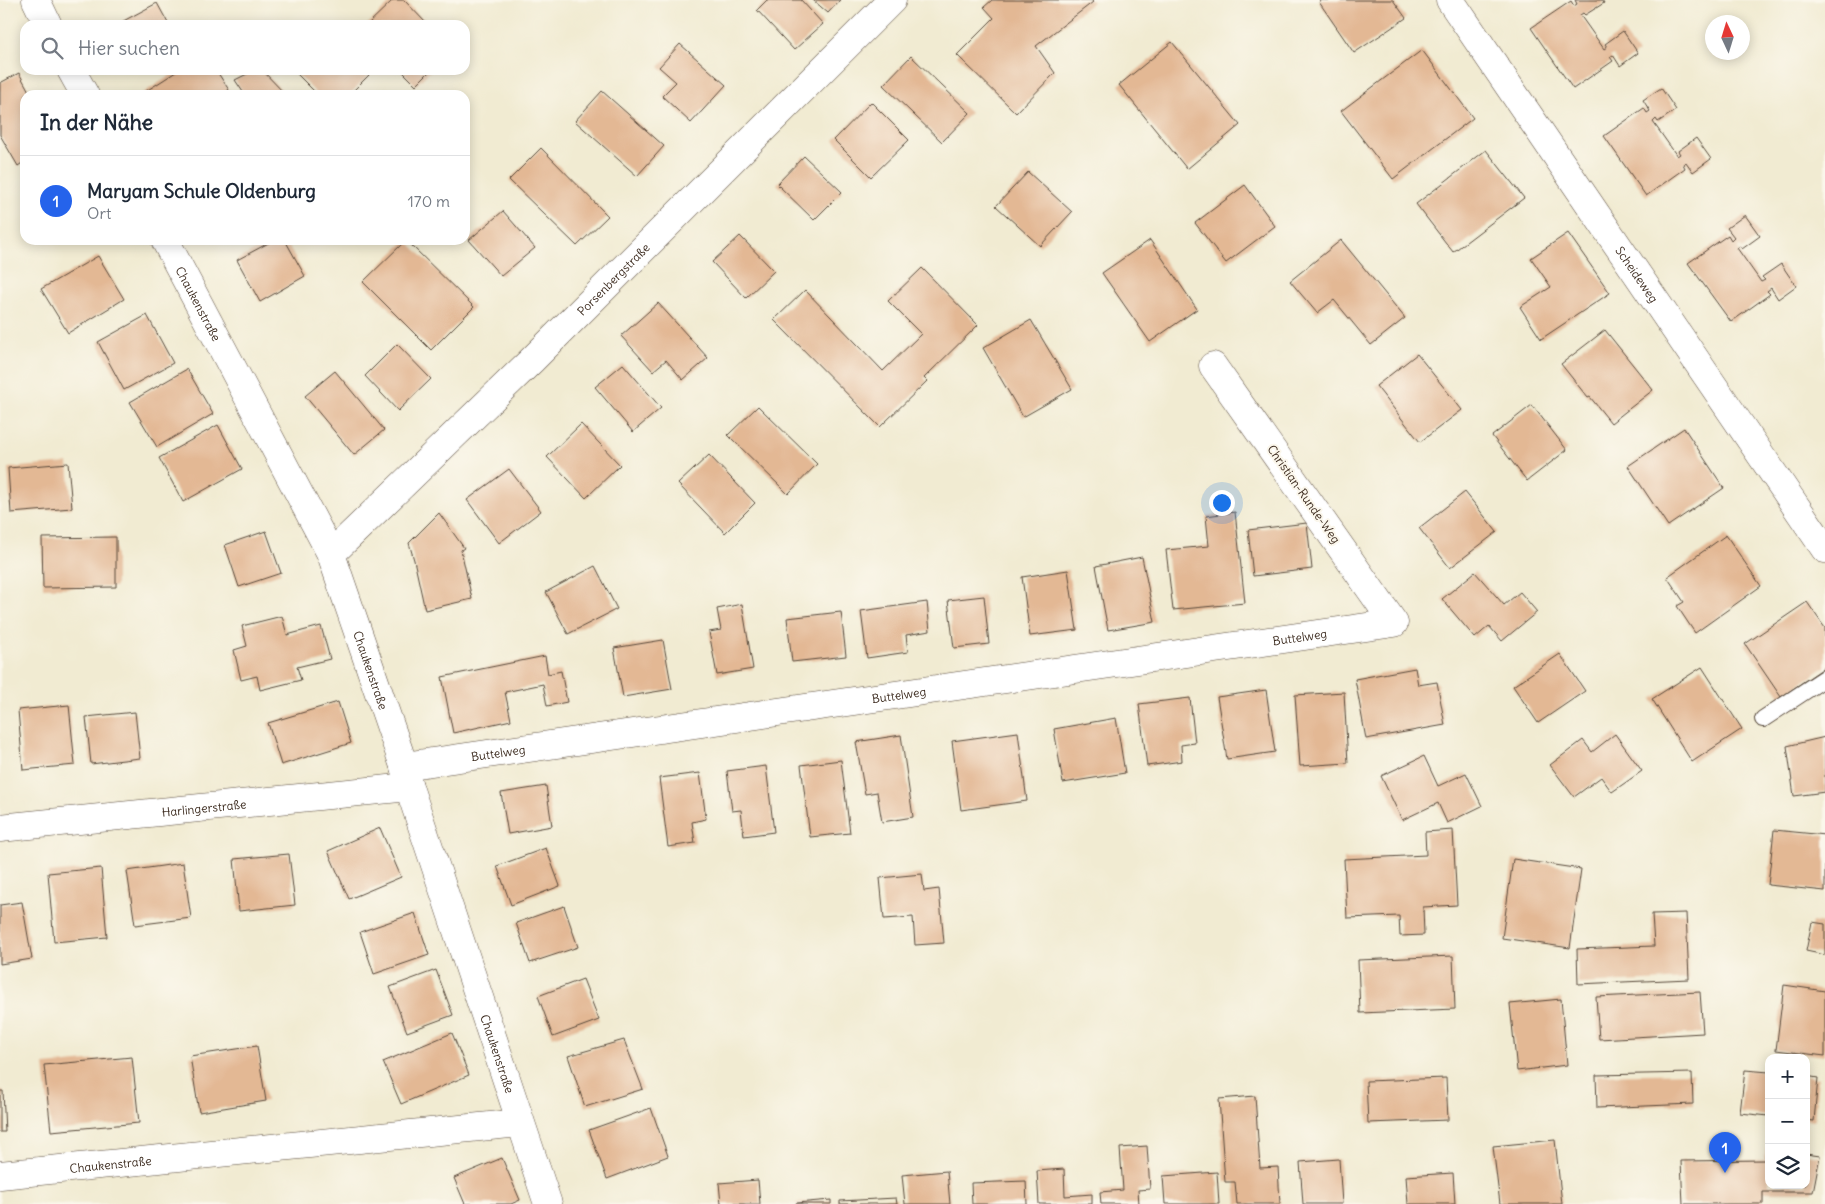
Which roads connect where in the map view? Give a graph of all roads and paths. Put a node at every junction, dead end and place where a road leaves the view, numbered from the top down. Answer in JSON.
{"nodes":[{"id":1,"x":36,"y":0,"type":"edge"},
{"id":2,"x":892,"y":0,"type":"edge"},
{"id":3,"x":1450,"y":0,"type":"edge"},
{"id":4,"x":46,"y":20,"type":"edge"},
{"id":5,"x":74,"y":75,"type":"edge"},
{"id":6,"x":82,"y":90,"type":"edge"},
{"id":7,"x":168,"y":245,"type":"edge"},
{"id":8,"x":1213,"y":366,"type":"dead end"},
{"id":9,"x":1825,"y":549,"type":"edge"},
{"id":10,"x":331,"y":554,"type":"junction"},
{"id":11,"x":1394,"y":623,"type":"joint"},
{"id":12,"x":1825,"y":678,"type":"edge"},
{"id":13,"x":1763,"y":719,"type":"dead end"},
{"id":14,"x":406,"y":776,"type":"junction"},
{"id":15,"x":0,"y":828,"type":"edge"},
{"id":16,"x":520,"y":1123,"type":"junction"},
{"id":17,"x":0,"y":1176,"type":"edge"},
{"id":18,"x":548,"y":1204,"type":"edge"}],
"edges":[{"from":1,"to":4,"type":"street"},
{"from":2,"to":10,"type":"street","name":"Porsenbergstraße"},
{"from":3,"to":9,"type":"street","name":"Scheideweg"},
{"from":5,"to":6,"type":"street"},
{"from":7,"to":10,"type":"street","name":"Chaukenstraße"},
{"from":8,"to":11,"type":"street","name":"Christian-Runde-Weg"},
{"from":10,"to":14,"type":"street","name":"Chaukenstraße"},
{"from":11,"to":14,"type":"street","name":"Buttelweg"},
{"from":12,"to":13,"type":"lane"},
{"from":14,"to":15,"type":"street","name":"Harlingerstraße"},
{"from":14,"to":16,"type":"street","name":"Chaukenstraße"},
{"from":16,"to":17,"type":"street","name":"Chaukenstraße"},
{"from":16,"to":18,"type":"street","name":"Chaukenstraße"}]}
